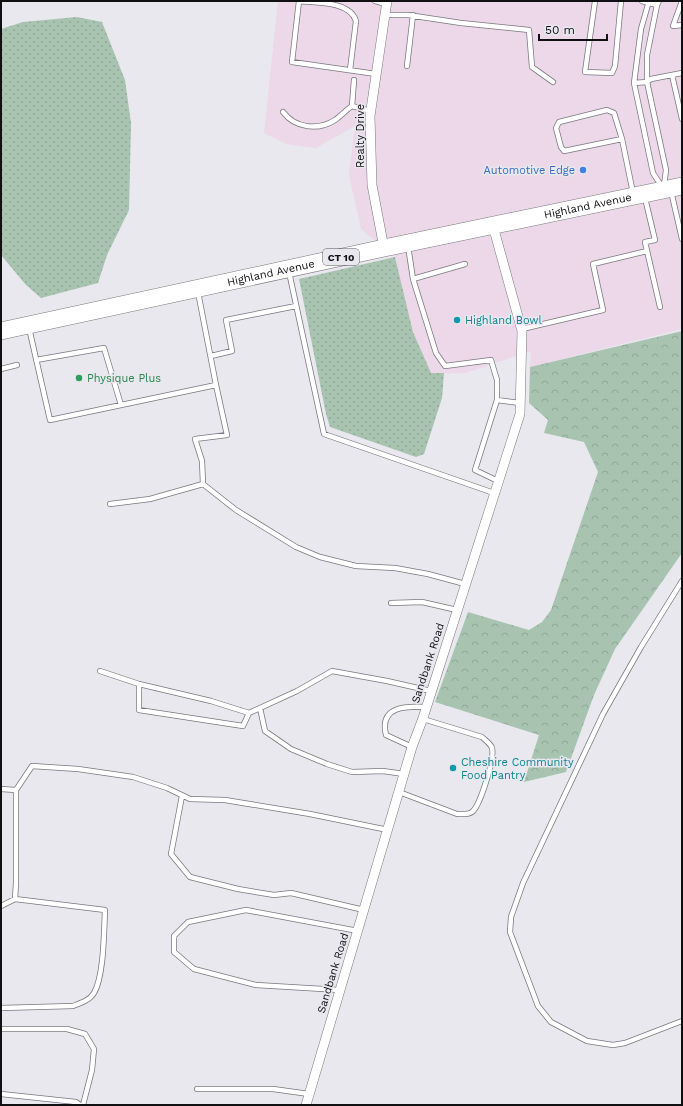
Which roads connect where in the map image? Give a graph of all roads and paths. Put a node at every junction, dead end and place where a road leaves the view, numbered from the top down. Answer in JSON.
{"nodes":[{"id":1,"x":375,"y":1,"type":"edge"},
{"id":2,"x":595,"y":1,"type":"edge"},
{"id":3,"x":621,"y":1,"type":"edge"},
{"id":4,"x":642,"y":1,"type":"edge"},
{"id":5,"x":682,"y":1,"type":"edge"},
{"id":6,"x":386,"y":2,"type":"edge"},
{"id":7,"x":649,"y":2,"type":"edge"},
{"id":8,"x":658,"y":3,"type":"edge"},
{"id":9,"x":385,"y":15,"type":"junction"},
{"id":10,"x":413,"y":16,"type":"junction"},
{"id":11,"x":682,"y":25,"type":"edge"},
{"id":12,"x":407,"y":66,"type":"dead end"},
{"id":13,"x":350,"y":70,"type":"junction"},
{"id":14,"x":682,"y":73,"type":"edge"},
{"id":15,"x":376,"y":74,"type":"junction"},
{"id":16,"x":672,"y":75,"type":"junction"},
{"id":17,"x":354,"y":80,"type":"dead end"},
{"id":18,"x":553,"y":82,"type":"dead end"},
{"id":19,"x":647,"y":82,"type":"junction"},
{"id":20,"x":634,"y":83,"type":"junction"},
{"id":21,"x":352,"y":106,"type":"junction"},
{"id":22,"x":371,"y":111,"type":"junction"},
{"id":23,"x":283,"y":112,"type":"dead end"},
{"id":24,"x":682,"y":119,"type":"edge"},
{"id":25,"x":622,"y":139,"type":"junction"},
{"id":26,"x":672,"y":188,"type":"edge"},
{"id":27,"x":639,"y":195,"type":"junction"},
{"id":28,"x":493,"y":226,"type":"junction"},
{"id":29,"x":682,"y":239,"type":"edge"},
{"id":30,"x":407,"y":243,"type":"junction"},
{"id":31,"x":384,"y":248,"type":"junction"},
{"id":32,"x":647,"y":251,"type":"junction"},
{"id":33,"x":465,"y":264,"type":"dead end"},
{"id":34,"x":288,"y":269,"type":"junction"},
{"id":35,"x":413,"y":279,"type":"junction"},
{"id":36,"x":198,"y":288,"type":"junction"},
{"id":37,"x":296,"y":306,"type":"junction"},
{"id":38,"x":660,"y":307,"type":"dead end"},
{"id":39,"x":29,"y":325,"type":"junction"},
{"id":40,"x":522,"y":329,"type":"junction"},
{"id":41,"x":1,"y":331,"type":"edge"},
{"id":42,"x":210,"y":356,"type":"junction"},
{"id":43,"x":36,"y":360,"type":"junction"},
{"id":44,"x":17,"y":365,"type":"dead end"},
{"id":45,"x":1,"y":369,"type":"edge"},
{"id":46,"x":216,"y":385,"type":"junction"},
{"id":47,"x":496,"y":400,"type":"junction"},
{"id":48,"x":520,"y":403,"type":"junction"},
{"id":49,"x":121,"y":405,"type":"junction"},
{"id":50,"x":498,"y":481,"type":"junction"},
{"id":51,"x":203,"y":484,"type":"junction"},
{"id":52,"x":494,"y":493,"type":"junction"},
{"id":53,"x":110,"y":504,"type":"dead end"},
{"id":54,"x":682,"y":581,"type":"edge"},
{"id":55,"x":465,"y":584,"type":"junction"},
{"id":56,"x":391,"y":603,"type":"dead end"},
{"id":57,"x":457,"y":610,"type":"junction"},
{"id":58,"x":100,"y":671,"type":"dead end"},
{"id":59,"x":139,"y":684,"type":"junction"},
{"id":60,"x":431,"y":692,"type":"junction"},
{"id":61,"x":426,"y":707,"type":"junction"},
{"id":62,"x":260,"y":708,"type":"junction"},
{"id":63,"x":249,"y":713,"type":"junction"},
{"id":64,"x":423,"y":718,"type":"junction"},
{"id":65,"x":412,"y":747,"type":"junction"},
{"id":66,"x":405,"y":774,"type":"junction"},
{"id":67,"x":1,"y":789,"type":"edge"},
{"id":68,"x":16,"y":790,"type":"junction"},
{"id":69,"x":399,"y":792,"type":"junction"},
{"id":70,"x":182,"y":796,"type":"junction"},
{"id":71,"x":388,"y":830,"type":"junction"},
{"id":72,"x":15,"y":898,"type":"junction"},
{"id":73,"x":1,"y":906,"type":"edge"},
{"id":74,"x":364,"y":910,"type":"junction"},
{"id":75,"x":358,"y":931,"type":"junction"},
{"id":76,"x":340,"y":990,"type":"junction"},
{"id":77,"x":1,"y":1008,"type":"edge"},
{"id":78,"x":682,"y":1021,"type":"edge"},
{"id":79,"x":1,"y":1029,"type":"edge"},
{"id":80,"x":197,"y":1089,"type":"dead end"},
{"id":81,"x":1,"y":1094,"type":"edge"},
{"id":82,"x":309,"y":1094,"type":"junction"},
{"id":83,"x":80,"y":1105,"type":"edge"},
{"id":84,"x":83,"y":1105,"type":"edge"},
{"id":85,"x":306,"y":1105,"type":"edge"}],
"edges":[{"from":1,"to":6,"type":"lane"},
{"from":2,"to":3,"type":"lane"},
{"from":4,"to":7,"type":"lane"},
{"from":5,"to":11,"type":"lane"},
{"from":6,"to":9,"type":"street","name":"Realty Drive"},
{"from":7,"to":8,"type":"lane"},
{"from":7,"to":20,"type":"lane"},
{"from":8,"to":19,"type":"lane"},
{"from":9,"to":10,"type":"lane"},
{"from":9,"to":15,"type":"street","name":"Realty Drive"},
{"from":10,"to":12,"type":"lane"},
{"from":10,"to":18,"type":"lane"},
{"from":13,"to":13,"type":"lane"},
{"from":13,"to":15,"type":"lane"},
{"from":14,"to":16,"type":"lane"},
{"from":15,"to":22,"type":"street","name":"Realty Drive"},
{"from":16,"to":19,"type":"lane"},
{"from":16,"to":24,"type":"lane"},
{"from":17,"to":21,"type":"lane"},
{"from":19,"to":20,"type":"lane"},
{"from":19,"to":26,"type":"lane"},
{"from":20,"to":26,"type":"lane"},
{"from":21,"to":22,"type":"lane"},
{"from":21,"to":23,"type":"lane"},
{"from":22,"to":31,"type":"street","name":"Realty Drive"},
{"from":25,"to":25,"type":"lane"},
{"from":25,"to":27,"type":"lane"},
{"from":26,"to":27,"type":"highway","name":"Highland Avenue","number":"CT 10"},
{"from":26,"to":29,"type":"lane"},
{"from":27,"to":28,"type":"highway","name":"Highland Avenue","number":"CT 10"},
{"from":27,"to":32,"type":"lane"},
{"from":28,"to":30,"type":"highway","name":"Highland Avenue","number":"CT 10"},
{"from":28,"to":40,"type":"street","name":"Sandbank Road"},
{"from":30,"to":31,"type":"highway","name":"Highland Avenue","number":"CT 10"},
{"from":30,"to":35,"type":"lane"},
{"from":31,"to":34,"type":"highway","name":"Highland Avenue","number":"CT 10"},
{"from":32,"to":38,"type":"lane"},
{"from":32,"to":40,"type":"lane"},
{"from":33,"to":35,"type":"lane"},
{"from":34,"to":36,"type":"highway","name":"Highland Avenue","number":"CT 10"},
{"from":34,"to":37,"type":"lane"},
{"from":35,"to":47,"type":"lane"},
{"from":36,"to":39,"type":"highway","name":"Highland Avenue","number":"CT 10"},
{"from":36,"to":42,"type":"lane"},
{"from":37,"to":42,"type":"lane"},
{"from":37,"to":52,"type":"lane"},
{"from":39,"to":41,"type":"highway","name":"Highland Avenue","number":"CT 10"},
{"from":39,"to":43,"type":"lane"},
{"from":40,"to":48,"type":"street","name":"Sandbank Road"},
{"from":42,"to":46,"type":"lane"},
{"from":43,"to":49,"type":"lane"},
{"from":43,"to":49,"type":"lane"},
{"from":44,"to":45,"type":"lane"},
{"from":46,"to":49,"type":"lane"},
{"from":46,"to":51,"type":"lane"},
{"from":47,"to":48,"type":"lane"},
{"from":47,"to":50,"type":"lane"},
{"from":48,"to":50,"type":"street","name":"Sandbank Road"},
{"from":50,"to":52,"type":"street","name":"Sandbank Road"},
{"from":51,"to":53,"type":"lane"},
{"from":51,"to":55,"type":"lane"},
{"from":52,"to":55,"type":"street","name":"Sandbank Road"},
{"from":54,"to":78,"type":"lane"},
{"from":55,"to":57,"type":"street","name":"Sandbank Road"},
{"from":56,"to":57,"type":"lane"},
{"from":57,"to":60,"type":"street","name":"Sandbank Road"},
{"from":58,"to":59,"type":"lane"},
{"from":59,"to":63,"type":"lane"},
{"from":59,"to":63,"type":"lane"},
{"from":60,"to":61,"type":"street","name":"Sandbank Road"},
{"from":60,"to":62,"type":"lane"},
{"from":61,"to":64,"type":"street","name":"Sandbank Road"},
{"from":61,"to":65,"type":"lane"},
{"from":62,"to":63,"type":"lane"},
{"from":62,"to":66,"type":"lane"},
{"from":64,"to":65,"type":"street","name":"Sandbank Road"},
{"from":64,"to":69,"type":"lane"},
{"from":65,"to":66,"type":"street","name":"Sandbank Road"},
{"from":66,"to":69,"type":"street","name":"Sandbank Road"},
{"from":67,"to":68,"type":"lane"},
{"from":68,"to":70,"type":"lane"},
{"from":68,"to":72,"type":"lane"},
{"from":69,"to":71,"type":"street","name":"Sandbank Road"},
{"from":70,"to":71,"type":"lane"},
{"from":70,"to":74,"type":"lane"},
{"from":71,"to":74,"type":"street","name":"Sandbank Road"},
{"from":72,"to":73,"type":"lane"},
{"from":72,"to":77,"type":"lane"},
{"from":74,"to":75,"type":"street","name":"Sandbank Road"},
{"from":75,"to":76,"type":"street","name":"Sandbank Road"},
{"from":75,"to":76,"type":"lane"},
{"from":76,"to":82,"type":"street","name":"Sandbank Road"},
{"from":79,"to":84,"type":"lane"},
{"from":80,"to":82,"type":"lane"},
{"from":81,"to":83,"type":"lane"},
{"from":82,"to":85,"type":"street","name":"Sandbank Road"}]}
